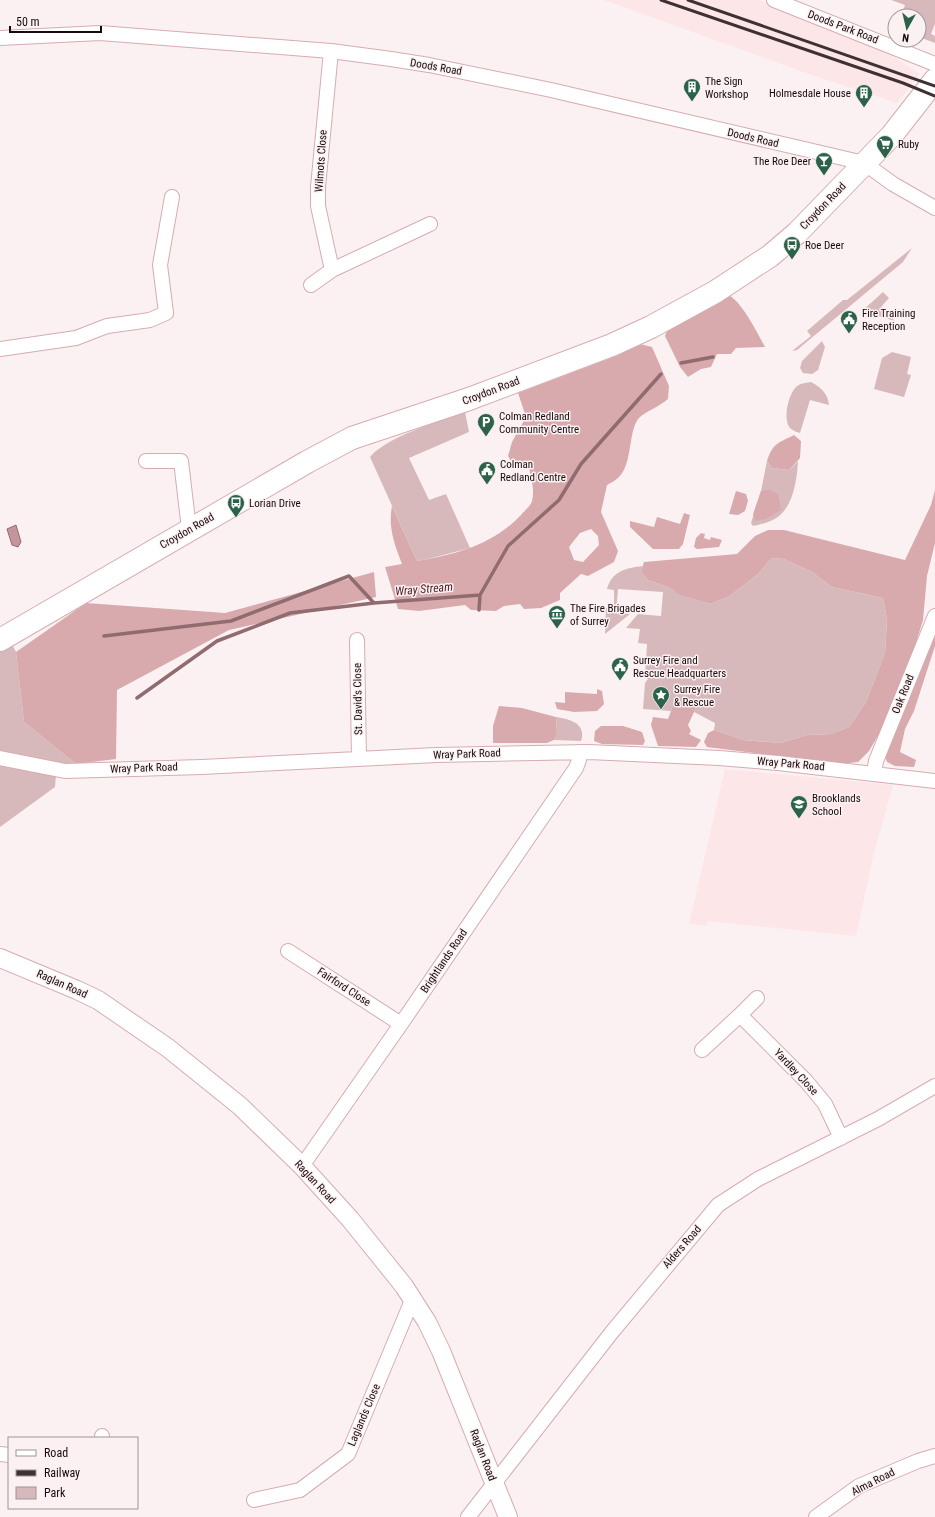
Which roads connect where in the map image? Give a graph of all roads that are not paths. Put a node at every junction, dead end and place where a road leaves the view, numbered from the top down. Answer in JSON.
{"nodes":[{"id":1,"x":774,"y":0,"type":"edge"},
{"id":2,"x":0,"y":38,"type":"edge"},
{"id":3,"x":331,"y":51,"type":"junction"},
{"id":4,"x":935,"y":64,"type":"edge"},
{"id":5,"x":935,"y":80,"type":"edge"},
{"id":6,"x":864,"y":163,"type":"junction"},
{"id":7,"x":172,"y":197,"type":"dead end"},
{"id":8,"x":935,"y":208,"type":"edge"},
{"id":9,"x":430,"y":224,"type":"dead end"},
{"id":10,"x":332,"y":270,"type":"junction"},
{"id":11,"x":311,"y":286,"type":"dead end"},
{"id":12,"x":0,"y":349,"type":"edge"},
{"id":13,"x":146,"y":462,"type":"dead end"},
{"id":14,"x":189,"y":529,"type":"junction"},
{"id":15,"x":935,"y":616,"type":"edge"},
{"id":16,"x":0,"y":640,"type":"edge"},
{"id":17,"x":357,"y":640,"type":"dead end"},
{"id":18,"x":579,"y":752,"type":"junction"},
{"id":19,"x":0,"y":758,"type":"edge"},
{"id":20,"x":359,"y":759,"type":"junction"},
{"id":21,"x":874,"y":773,"type":"junction"},
{"id":22,"x":935,"y":781,"type":"edge"},
{"id":23,"x":288,"y":951,"type":"dead end"},
{"id":24,"x":0,"y":958,"type":"edge"},
{"id":25,"x":757,"y":998,"type":"dead end"},
{"id":26,"x":740,"y":1015,"type":"junction"},
{"id":27,"x":401,"y":1024,"type":"junction"},
{"id":28,"x":702,"y":1050,"type":"dead end"},
{"id":29,"x":935,"y":1086,"type":"edge"},
{"id":30,"x":841,"y":1138,"type":"junction"},
{"id":31,"x":302,"y":1166,"type":"junction"},
{"id":32,"x":413,"y":1298,"type":"junction"},
{"id":33,"x":935,"y":1456,"type":"edge"},
{"id":34,"x":494,"y":1484,"type":"junction"},
{"id":35,"x":254,"y":1500,"type":"dead end"},
{"id":36,"x":468,"y":1517,"type":"edge"},
{"id":37,"x":508,"y":1517,"type":"edge"},
{"id":38,"x":816,"y":1517,"type":"edge"}],
"edges":[{"from":1,"to":4,"type":"street","name":"Doods Park Road"},
{"from":2,"to":3,"type":"street","name":"Doods Road"},
{"from":3,"to":6,"type":"street","name":"Doods Road"},
{"from":3,"to":10,"type":"street","name":"Wilmots Close"},
{"from":5,"to":6,"type":"main road","name":"Croydon Road"},
{"from":6,"to":8,"type":"street"},
{"from":6,"to":14,"type":"main road","name":"Croydon Road"},
{"from":7,"to":12,"type":"street"},
{"from":9,"to":10,"type":"street"},
{"from":10,"to":11,"type":"street"},
{"from":13,"to":14,"type":"street"},
{"from":14,"to":16,"type":"main road","name":"Croydon Road"},
{"from":15,"to":21,"type":"street","name":"Oak Road"},
{"from":17,"to":20,"type":"street","name":"St. David's Close"},
{"from":18,"to":20,"type":"street","name":"Wray Park Road"},
{"from":18,"to":21,"type":"street","name":"Wray Park Road"},
{"from":18,"to":27,"type":"street","name":"Brightlands Road"},
{"from":19,"to":20,"type":"street","name":"Wray Park Road"},
{"from":21,"to":22,"type":"street","name":"Wray Park Road"},
{"from":23,"to":27,"type":"street","name":"Fairford Close"},
{"from":24,"to":31,"type":"street","name":"Raglan Road"},
{"from":25,"to":26,"type":"street"},
{"from":26,"to":28,"type":"street"},
{"from":26,"to":30,"type":"street","name":"Yardley Close"},
{"from":27,"to":31,"type":"street","name":"Brightlands Road"},
{"from":29,"to":30,"type":"street","name":"Alders Road"},
{"from":30,"to":34,"type":"street","name":"Alders Road"},
{"from":31,"to":32,"type":"street","name":"Raglan Road"},
{"from":32,"to":34,"type":"street","name":"Raglan Road"},
{"from":32,"to":35,"type":"street","name":"Laglands Close"},
{"from":33,"to":38,"type":"street","name":"Alma Road"},
{"from":34,"to":36,"type":"street","name":"Alders Road"},
{"from":34,"to":37,"type":"street","name":"Raglan Road"}]}
